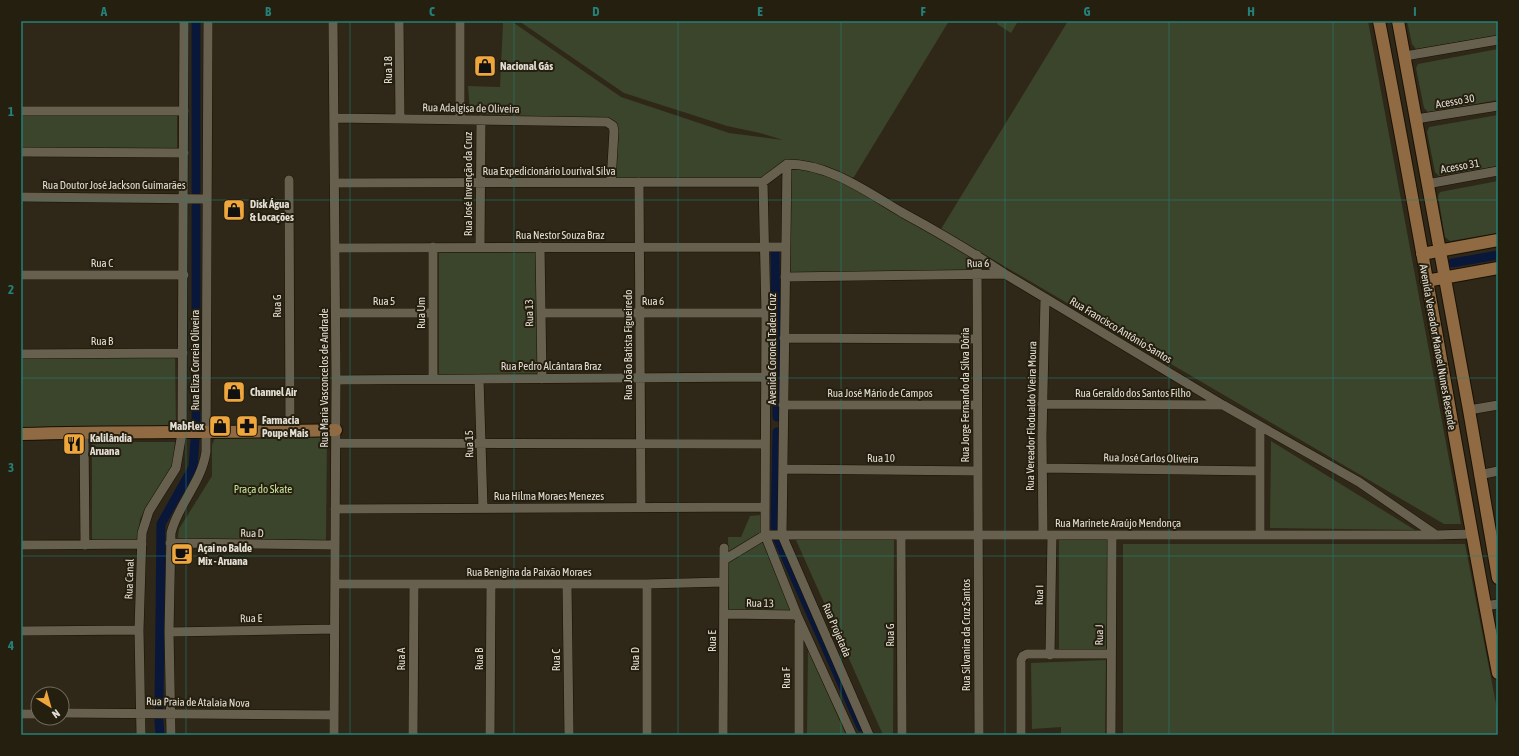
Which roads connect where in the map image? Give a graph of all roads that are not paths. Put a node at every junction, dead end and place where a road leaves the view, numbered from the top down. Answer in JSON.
{"nodes":[{"id":1,"x":184,"y":21,"type":"edge"},
{"id":2,"x":208,"y":21,"type":"edge"},
{"id":3,"x":333,"y":21,"type":"edge"},
{"id":4,"x":399,"y":21,"type":"edge"},
{"id":5,"x":460,"y":21,"type":"edge"},
{"id":6,"x":1379,"y":21,"type":"edge"},
{"id":7,"x":1398,"y":21,"type":"edge"},
{"id":8,"x":1498,"y":40,"type":"edge"},
{"id":9,"x":1405,"y":56,"type":"junction"},
{"id":10,"x":1498,"y":106,"type":"edge"},
{"id":11,"x":21,"y":112,"type":"edge"},
{"id":12,"x":184,"y":112,"type":"junction"},
{"id":13,"x":335,"y":118,"type":"junction"},
{"id":14,"x":400,"y":119,"type":"junction"},
{"id":15,"x":460,"y":120,"type":"junction"},
{"id":16,"x":481,"y":120,"type":"junction"},
{"id":17,"x":1416,"y":120,"type":"junction"},
{"id":18,"x":21,"y":152,"type":"edge"},
{"id":19,"x":184,"y":153,"type":"junction"},
{"id":20,"x":787,"y":164,"type":"junction"},
{"id":21,"x":1498,"y":172,"type":"edge"},
{"id":22,"x":289,"y":180,"type":"dead end"},
{"id":23,"x":611,"y":182,"type":"junction"},
{"id":24,"x":639,"y":182,"type":"junction"},
{"id":25,"x":763,"y":182,"type":"junction"},
{"id":26,"x":335,"y":183,"type":"junction"},
{"id":27,"x":480,"y":183,"type":"junction"},
{"id":28,"x":1427,"y":184,"type":"junction"},
{"id":29,"x":21,"y":197,"type":"edge"},
{"id":30,"x":184,"y":198,"type":"junction"},
{"id":31,"x":207,"y":199,"type":"junction"},
{"id":32,"x":1498,"y":240,"type":"edge"},
{"id":33,"x":480,"y":247,"type":"junction"},
{"id":34,"x":540,"y":247,"type":"junction"},
{"id":35,"x":640,"y":247,"type":"junction"},
{"id":36,"x":765,"y":247,"type":"junction"},
{"id":37,"x":785,"y":247,"type":"junction"},
{"id":38,"x":335,"y":248,"type":"junction"},
{"id":39,"x":433,"y":248,"type":"junction"},
{"id":40,"x":1439,"y":250,"type":"junction"},
{"id":41,"x":1422,"y":254,"type":"junction"},
{"id":42,"x":977,"y":255,"type":"junction"},
{"id":43,"x":1498,"y":268,"type":"edge"},
{"id":44,"x":1005,"y":274,"type":"junction"},
{"id":45,"x":21,"y":275,"type":"edge"},
{"id":46,"x":977,"y":275,"type":"junction"},
{"id":47,"x":184,"y":276,"type":"junction"},
{"id":48,"x":785,"y":277,"type":"junction"},
{"id":49,"x":1445,"y":278,"type":"junction"},
{"id":50,"x":1426,"y":281,"type":"junction"},
{"id":51,"x":1045,"y":298,"type":"junction"},
{"id":52,"x":336,"y":313,"type":"junction"},
{"id":53,"x":433,"y":313,"type":"junction"},
{"id":54,"x":541,"y":313,"type":"junction"},
{"id":55,"x":640,"y":313,"type":"junction"},
{"id":56,"x":766,"y":314,"type":"junction"},
{"id":57,"x":784,"y":338,"type":"junction"},
{"id":58,"x":977,"y":339,"type":"junction"},
{"id":59,"x":183,"y":353,"type":"junction"},
{"id":60,"x":21,"y":354,"type":"edge"},
{"id":61,"x":766,"y":377,"type":"junction"},
{"id":62,"x":542,"y":378,"type":"junction"},
{"id":63,"x":640,"y":378,"type":"junction"},
{"id":64,"x":433,"y":379,"type":"junction"},
{"id":65,"x":480,"y":379,"type":"junction"},
{"id":66,"x":336,"y":380,"type":"junction"},
{"id":67,"x":783,"y":404,"type":"junction"},
{"id":68,"x":1042,"y":404,"type":"junction"},
{"id":69,"x":977,"y":405,"type":"junction"},
{"id":70,"x":1223,"y":405,"type":"junction"},
{"id":71,"x":1498,"y":405,"type":"edge"},
{"id":72,"x":1469,"y":410,"type":"junction"},
{"id":73,"x":784,"y":425,"type":"junction"},
{"id":74,"x":765,"y":426,"type":"junction"},
{"id":75,"x":1260,"y":427,"type":"junction"},
{"id":76,"x":336,"y":430,"type":"junction"},
{"id":77,"x":290,"y":431,"type":"junction"},
{"id":78,"x":84,"y":432,"type":"junction"},
{"id":79,"x":207,"y":432,"type":"junction"},
{"id":80,"x":182,"y":433,"type":"junction"},
{"id":81,"x":21,"y":434,"type":"edge"},
{"id":82,"x":336,"y":443,"type":"junction"},
{"id":83,"x":481,"y":443,"type":"junction"},
{"id":84,"x":640,"y":443,"type":"junction"},
{"id":85,"x":765,"y":444,"type":"junction"},
{"id":86,"x":1042,"y":468,"type":"junction"},
{"id":87,"x":784,"y":469,"type":"junction"},
{"id":88,"x":1260,"y":470,"type":"junction"},
{"id":89,"x":978,"y":471,"type":"junction"},
{"id":90,"x":1498,"y":471,"type":"edge"},
{"id":91,"x":1479,"y":474,"type":"junction"},
{"id":92,"x":641,"y":507,"type":"junction"},
{"id":93,"x":764,"y":507,"type":"junction"},
{"id":94,"x":482,"y":508,"type":"junction"},
{"id":95,"x":334,"y":509,"type":"junction"},
{"id":96,"x":1472,"y":534,"type":"junction"},
{"id":97,"x":1492,"y":534,"type":"edge"},
{"id":98,"x":765,"y":535,"type":"junction"},
{"id":99,"x":782,"y":535,"type":"junction"},
{"id":100,"x":901,"y":535,"type":"junction"},
{"id":101,"x":978,"y":535,"type":"junction"},
{"id":102,"x":1048,"y":535,"type":"junction"},
{"id":103,"x":1112,"y":535,"type":"junction"},
{"id":104,"x":1260,"y":535,"type":"junction"},
{"id":105,"x":1436,"y":535,"type":"junction"},
{"id":106,"x":142,"y":544,"type":"junction"},
{"id":107,"x":170,"y":544,"type":"junction"},
{"id":108,"x":21,"y":545,"type":"edge"},
{"id":109,"x":85,"y":545,"type":"junction"},
{"id":110,"x":335,"y":545,"type":"junction"},
{"id":111,"x":724,"y":548,"type":"dead end"},
{"id":112,"x":724,"y":560,"type":"junction"},
{"id":113,"x":1498,"y":578,"type":"edge"},
{"id":114,"x":724,"y":582,"type":"junction"},
{"id":115,"x":335,"y":584,"type":"junction"},
{"id":116,"x":414,"y":584,"type":"junction"},
{"id":117,"x":491,"y":584,"type":"junction"},
{"id":118,"x":567,"y":584,"type":"junction"},
{"id":119,"x":647,"y":584,"type":"junction"},
{"id":120,"x":1498,"y":604,"type":"edge"},
{"id":121,"x":1485,"y":606,"type":"junction"},
{"id":122,"x":724,"y":614,"type":"junction"},
{"id":123,"x":798,"y":618,"type":"junction"},
{"id":124,"x":334,"y":629,"type":"junction"},
{"id":125,"x":139,"y":630,"type":"junction"},
{"id":126,"x":21,"y":631,"type":"edge"},
{"id":127,"x":170,"y":632,"type":"junction"},
{"id":128,"x":1110,"y":654,"type":"junction"},
{"id":129,"x":1050,"y":655,"type":"junction"},
{"id":130,"x":1498,"y":673,"type":"edge"},
{"id":131,"x":70,"y":713,"type":"edge"},
{"id":132,"x":141,"y":713,"type":"junction"},
{"id":133,"x":171,"y":714,"type":"junction"},
{"id":134,"x":334,"y":715,"type":"junction"},
{"id":135,"x":141,"y":735,"type":"edge"},
{"id":136,"x":171,"y":735,"type":"edge"},
{"id":137,"x":334,"y":735,"type":"edge"},
{"id":138,"x":413,"y":735,"type":"edge"},
{"id":139,"x":490,"y":735,"type":"edge"},
{"id":140,"x":569,"y":735,"type":"edge"},
{"id":141,"x":647,"y":735,"type":"edge"},
{"id":142,"x":723,"y":735,"type":"edge"},
{"id":143,"x":799,"y":735,"type":"edge"},
{"id":144,"x":852,"y":735,"type":"edge"},
{"id":145,"x":869,"y":735,"type":"edge"},
{"id":146,"x":902,"y":735,"type":"edge"},
{"id":147,"x":979,"y":735,"type":"edge"},
{"id":148,"x":1021,"y":735,"type":"edge"},
{"id":149,"x":1111,"y":735,"type":"edge"}],
"edges":[{"from":1,"to":12,"type":"street","name":"Rua Eliza Correia Oliveira"},
{"from":2,"to":31,"type":"street","name":"Rua Eliza Correia Oliveira"},
{"from":3,"to":13,"type":"street","name":"Rua Maria Vasconcelos de Andrade"},
{"from":4,"to":14,"type":"street","name":"Rua 18"},
{"from":5,"to":15,"type":"street"},
{"from":6,"to":41,"type":"street","name":"Avenida Vereador Manoel Nunes Resende"},
{"from":7,"to":9,"type":"street","name":"Avenida Vereador Manoel Nunes Resende"},
{"from":8,"to":9,"type":"street"},
{"from":9,"to":17,"type":"street","name":"Avenida Vereador Manoel Nunes Resende"},
{"from":10,"to":17,"type":"street","name":"Acesso 30"},
{"from":11,"to":12,"type":"street"},
{"from":12,"to":19,"type":"street","name":"Rua Eliza Correia Oliveira"},
{"from":13,"to":14,"type":"street","name":"Rua Adalgisa de Oliveira"},
{"from":13,"to":26,"type":"street","name":"Rua Maria Vasconcelos de Andrade"},
{"from":14,"to":15,"type":"street","name":"Rua Adalgisa de Oliveira"},
{"from":15,"to":16,"type":"street","name":"Rua Adalgisa de Oliveira"},
{"from":16,"to":23,"type":"street","name":"Rua Adalgisa de Oliveira"},
{"from":16,"to":27,"type":"street","name":"Rua José Invenção da Cruz"},
{"from":17,"to":28,"type":"street","name":"Avenida Vereador Manoel Nunes Resende"},
{"from":18,"to":19,"type":"street"},
{"from":19,"to":30,"type":"street","name":"Rua Eliza Correia Oliveira"},
{"from":20,"to":25,"type":"street"},
{"from":20,"to":37,"type":"street","name":"Avenida Coronel Tadeu Cruz"},
{"from":20,"to":42,"type":"street","name":"Rua Francisco Antônio Santos"},
{"from":21,"to":28,"type":"street","name":"Acesso 31"},
{"from":22,"to":77,"type":"street","name":"Rua G"},
{"from":23,"to":24,"type":"street","name":"Rua Expedicionário Lourival Silva"},
{"from":23,"to":27,"type":"street","name":"Rua Expedicionário Lourival Silva"},
{"from":24,"to":25,"type":"street","name":"Rua Expedicionário Lourival Silva"},
{"from":24,"to":35,"type":"street","name":"Rua João Batista Figueiredo"},
{"from":25,"to":36,"type":"street","name":"Avenida Coronel Tadeu Cruz"},
{"from":26,"to":27,"type":"street","name":"Rua Expedicionário Lourival Silva"},
{"from":26,"to":38,"type":"street","name":"Rua Maria Vasconcelos de Andrade"},
{"from":27,"to":33,"type":"street","name":"Rua José Invenção da Cruz"},
{"from":28,"to":40,"type":"street","name":"Avenida Vereador Manoel Nunes Resende"},
{"from":29,"to":30,"type":"street","name":"Rua Doutor José Jackson Guimarães"},
{"from":30,"to":31,"type":"street","name":"Rua Doutor José Jackson Guimarães"},
{"from":30,"to":47,"type":"street","name":"Rua Eliza Correia Oliveira"},
{"from":31,"to":79,"type":"street","name":"Rua Eliza Correia Oliveira"},
{"from":32,"to":40,"type":"street"},
{"from":33,"to":34,"type":"street","name":"Rua Nestor Souza Braz"},
{"from":33,"to":39,"type":"street","name":"Rua Nestor Souza Braz"},
{"from":34,"to":35,"type":"street","name":"Rua Nestor Souza Braz"},
{"from":34,"to":54,"type":"street","name":"Rua 13"},
{"from":35,"to":36,"type":"street","name":"Rua Nestor Souza Braz"},
{"from":35,"to":55,"type":"street","name":"Rua João Batista Figueiredo"},
{"from":36,"to":37,"type":"street","name":"Rua Nestor Souza Braz"},
{"from":36,"to":56,"type":"street","name":"Avenida Coronel Tadeu Cruz"},
{"from":37,"to":48,"type":"street","name":"Avenida Coronel Tadeu Cruz"},
{"from":38,"to":39,"type":"street","name":"Rua Nestor Souza Braz"},
{"from":38,"to":52,"type":"street","name":"Rua Maria Vasconcelos de Andrade"},
{"from":39,"to":53,"type":"street","name":"Rua Um"},
{"from":40,"to":41,"type":"street"},
{"from":40,"to":49,"type":"street","name":"Avenida Vereador Manoel Nunes Resende"},
{"from":41,"to":50,"type":"street","name":"Avenida Vereador Manoel Nunes Resende"},
{"from":42,"to":44,"type":"street","name":"Rua Francisco Antônio Santos"},
{"from":42,"to":46,"type":"street","name":"Rua Jorge Fernando da Silva Dória"},
{"from":43,"to":49,"type":"street"},
{"from":44,"to":46,"type":"street","name":"Rua 6"},
{"from":44,"to":51,"type":"street","name":"Rua Francisco Antônio Santos"},
{"from":45,"to":47,"type":"street","name":"Rua C"},
{"from":46,"to":48,"type":"street","name":"Rua 6"},
{"from":46,"to":58,"type":"street","name":"Rua Jorge Fernando da Silva Dória"},
{"from":47,"to":59,"type":"street","name":"Rua Eliza Correia Oliveira"},
{"from":48,"to":57,"type":"street","name":"Avenida Coronel Tadeu Cruz"},
{"from":49,"to":50,"type":"street"},
{"from":49,"to":72,"type":"street","name":"Avenida Vereador Manoel Nunes Resende"},
{"from":50,"to":96,"type":"street","name":"Avenida Vereador Manoel Nunes Resende"},
{"from":51,"to":68,"type":"street","name":"Rua Vereador Flodualdo Vieira Moura"},
{"from":51,"to":70,"type":"street","name":"Rua Francisco Antônio Santos"},
{"from":52,"to":53,"type":"street","name":"Rua 5"},
{"from":52,"to":66,"type":"street","name":"Rua Maria Vasconcelos de Andrade"},
{"from":53,"to":64,"type":"street","name":"Rua Um"},
{"from":54,"to":55,"type":"street","name":"Rua 6"},
{"from":54,"to":62,"type":"street","name":"Rua 13"},
{"from":55,"to":56,"type":"street","name":"Rua 6"},
{"from":55,"to":63,"type":"street","name":"Rua João Batista Figueiredo"},
{"from":56,"to":61,"type":"street","name":"Avenida Coronel Tadeu Cruz"},
{"from":57,"to":58,"type":"street"},
{"from":57,"to":67,"type":"street","name":"Avenida Coronel Tadeu Cruz"},
{"from":58,"to":69,"type":"street","name":"Rua Jorge Fernando da Silva Dória"},
{"from":59,"to":60,"type":"street","name":"Rua B"},
{"from":59,"to":80,"type":"street","name":"Rua Eliza Correia Oliveira"},
{"from":61,"to":63,"type":"street","name":"Rua Pedro Alcântara Braz"},
{"from":61,"to":74,"type":"street","name":"Avenida Coronel Tadeu Cruz"},
{"from":62,"to":63,"type":"street","name":"Rua Pedro Alcântara Braz"},
{"from":62,"to":65,"type":"street","name":"Rua Pedro Alcântara Braz"},
{"from":63,"to":84,"type":"street","name":"Rua João Batista Figueiredo"},
{"from":64,"to":65,"type":"street","name":"Rua Pedro Alcântara Braz"},
{"from":64,"to":66,"type":"street","name":"Rua Pedro Alcântara Braz"},
{"from":65,"to":83,"type":"street","name":"Rua 15"},
{"from":66,"to":76,"type":"street","name":"Rua Maria Vasconcelos de Andrade"},
{"from":67,"to":69,"type":"street","name":"Rua José Mário de Campos"},
{"from":67,"to":73,"type":"street","name":"Avenida Coronel Tadeu Cruz"},
{"from":68,"to":70,"type":"street","name":"Rua Geraldo dos Santos Filho"},
{"from":68,"to":86,"type":"street","name":"Rua Vereador Flodualdo Vieira Moura"},
{"from":69,"to":89,"type":"street","name":"Rua Jorge Fernando da Silva Dória"},
{"from":70,"to":75,"type":"street","name":"Rua Francisco Antônio Santos"},
{"from":71,"to":72,"type":"street"},
{"from":72,"to":91,"type":"street","name":"Avenida Vereador Manoel Nunes Resende"},
{"from":73,"to":74,"type":"street"},
{"from":73,"to":87,"type":"street","name":"Avenida Coronel Tadeu Cruz"},
{"from":74,"to":85,"type":"street","name":"Avenida Coronel Tadeu Cruz"},
{"from":75,"to":88,"type":"street"},
{"from":75,"to":105,"type":"street","name":"Rua Francisco Antônio Santos"},
{"from":76,"to":77,"type":"street"},
{"from":76,"to":82,"type":"street","name":"Rua Maria Vasconcelos de Andrade"},
{"from":77,"to":79,"type":"street"},
{"from":78,"to":80,"type":"street"},
{"from":78,"to":81,"type":"street"},
{"from":78,"to":109,"type":"street"},
{"from":79,"to":80,"type":"street"},
{"from":79,"to":107,"type":"street","name":"Rua Eliza Correia Oliveira"},
{"from":80,"to":106,"type":"street","name":"Rua Canal"},
{"from":82,"to":83,"type":"street"},
{"from":82,"to":95,"type":"street","name":"Rua Maria Vasconcelos de Andrade"},
{"from":83,"to":84,"type":"street"},
{"from":83,"to":94,"type":"street","name":"Rua 15"},
{"from":84,"to":85,"type":"street"},
{"from":84,"to":92,"type":"street","name":"Rua João Batista Figueiredo"},
{"from":85,"to":93,"type":"street","name":"Avenida Coronel Tadeu Cruz"},
{"from":86,"to":88,"type":"street","name":"Rua José Carlos Oliveira"},
{"from":86,"to":102,"type":"street","name":"Rua Vereador Flodualdo Vieira Moura"},
{"from":87,"to":89,"type":"street","name":"Rua 10"},
{"from":87,"to":99,"type":"street","name":"Avenida Coronel Tadeu Cruz"},
{"from":88,"to":104,"type":"street"},
{"from":89,"to":101,"type":"street","name":"Rua Jorge Fernando da Silva Dória"},
{"from":90,"to":91,"type":"street"},
{"from":91,"to":97,"type":"street","name":"Avenida Vereador Manoel Nunes Resende"},
{"from":92,"to":93,"type":"street","name":"Rua Hilma Moraes Menezes"},
{"from":92,"to":94,"type":"street","name":"Rua Hilma Moraes Menezes"},
{"from":93,"to":98,"type":"street","name":"Avenida Coronel Tadeu Cruz"},
{"from":94,"to":95,"type":"street","name":"Rua Hilma Moraes Menezes"},
{"from":95,"to":110,"type":"street","name":"Rua Maria Vasconcelos de Andrade"},
{"from":96,"to":97,"type":"street"},
{"from":96,"to":105,"type":"street","name":"Rua Marinete Araújo Mendonça"},
{"from":96,"to":121,"type":"street","name":"Avenida Vereador Manoel Nunes Resende"},
{"from":97,"to":113,"type":"street","name":"Avenida Vereador Manoel Nunes Resende"},
{"from":98,"to":99,"type":"street","name":"Rua Marinete Araújo Mendonça"},
{"from":98,"to":112,"type":"street"},
{"from":98,"to":123,"type":"street"},
{"from":99,"to":100,"type":"street","name":"Rua Marinete Araújo Mendonça"},
{"from":99,"to":145,"type":"street","name":"Rua Projetada"},
{"from":100,"to":101,"type":"street","name":"Rua Marinete Araújo Mendonça"},
{"from":100,"to":146,"type":"street","name":"Rua G"},
{"from":101,"to":102,"type":"street","name":"Rua Marinete Araújo Mendonça"},
{"from":101,"to":147,"type":"street","name":"Rua Silvanira da Cruz Santos"},
{"from":102,"to":103,"type":"street","name":"Rua Marinete Araújo Mendonça"},
{"from":102,"to":129,"type":"street","name":"Rua I"},
{"from":103,"to":104,"type":"street","name":"Rua Marinete Araújo Mendonça"},
{"from":103,"to":128,"type":"street","name":"Rua J"},
{"from":104,"to":105,"type":"street","name":"Rua Marinete Araújo Mendonça"},
{"from":106,"to":109,"type":"street"},
{"from":106,"to":125,"type":"street","name":"Rua Canal"},
{"from":107,"to":110,"type":"street","name":"Rua D"},
{"from":107,"to":127,"type":"street","name":"Rua Eliza Correia Oliveira"},
{"from":108,"to":109,"type":"street"},
{"from":110,"to":115,"type":"street","name":"Rua Maria Vasconcelos de Andrade"},
{"from":111,"to":112,"type":"street","name":"Rua E"},
{"from":112,"to":114,"type":"street","name":"Rua E"},
{"from":114,"to":119,"type":"street","name":"Rua Benigina da Paixão Moraes"},
{"from":114,"to":122,"type":"street","name":"Rua E"},
{"from":115,"to":116,"type":"street","name":"Rua Benigina da Paixão Moraes"},
{"from":115,"to":124,"type":"street","name":"Rua Maria Vasconcelos de Andrade"},
{"from":116,"to":117,"type":"street","name":"Rua Benigina da Paixão Moraes"},
{"from":116,"to":138,"type":"street","name":"Rua A"},
{"from":117,"to":118,"type":"street","name":"Rua Benigina da Paixão Moraes"},
{"from":117,"to":139,"type":"street","name":"Rua B"},
{"from":118,"to":119,"type":"street","name":"Rua Benigina da Paixão Moraes"},
{"from":118,"to":140,"type":"street","name":"Rua C"},
{"from":119,"to":141,"type":"street","name":"Rua D"},
{"from":120,"to":121,"type":"street"},
{"from":121,"to":130,"type":"street","name":"Avenida Vereador Manoel Nunes Resende"},
{"from":122,"to":123,"type":"street","name":"Rua 13"},
{"from":122,"to":142,"type":"street","name":"Rua E"},
{"from":123,"to":143,"type":"street","name":"Rua F"},
{"from":123,"to":144,"type":"street"},
{"from":124,"to":127,"type":"street","name":"Rua E"},
{"from":124,"to":134,"type":"street","name":"Rua Maria Vasconcelos de Andrade"},
{"from":125,"to":126,"type":"street"},
{"from":125,"to":132,"type":"street","name":"Rua Canal"},
{"from":127,"to":133,"type":"street","name":"Rua Eliza Correia Oliveira"},
{"from":128,"to":129,"type":"street"},
{"from":128,"to":149,"type":"street","name":"Rua J"},
{"from":129,"to":148,"type":"street"},
{"from":131,"to":132,"type":"street","name":"Rua Praia de Atalaia Nova"},
{"from":132,"to":133,"type":"street","name":"Rua Praia de Atalaia Nova"},
{"from":132,"to":135,"type":"street","name":"Rua Canal"},
{"from":133,"to":134,"type":"street","name":"Rua Praia de Atalaia Nova"},
{"from":133,"to":136,"type":"street","name":"Rua Eliza Correia Oliveira"},
{"from":134,"to":137,"type":"street","name":"Rua Maria Vasconcelos de Andrade"}]}
